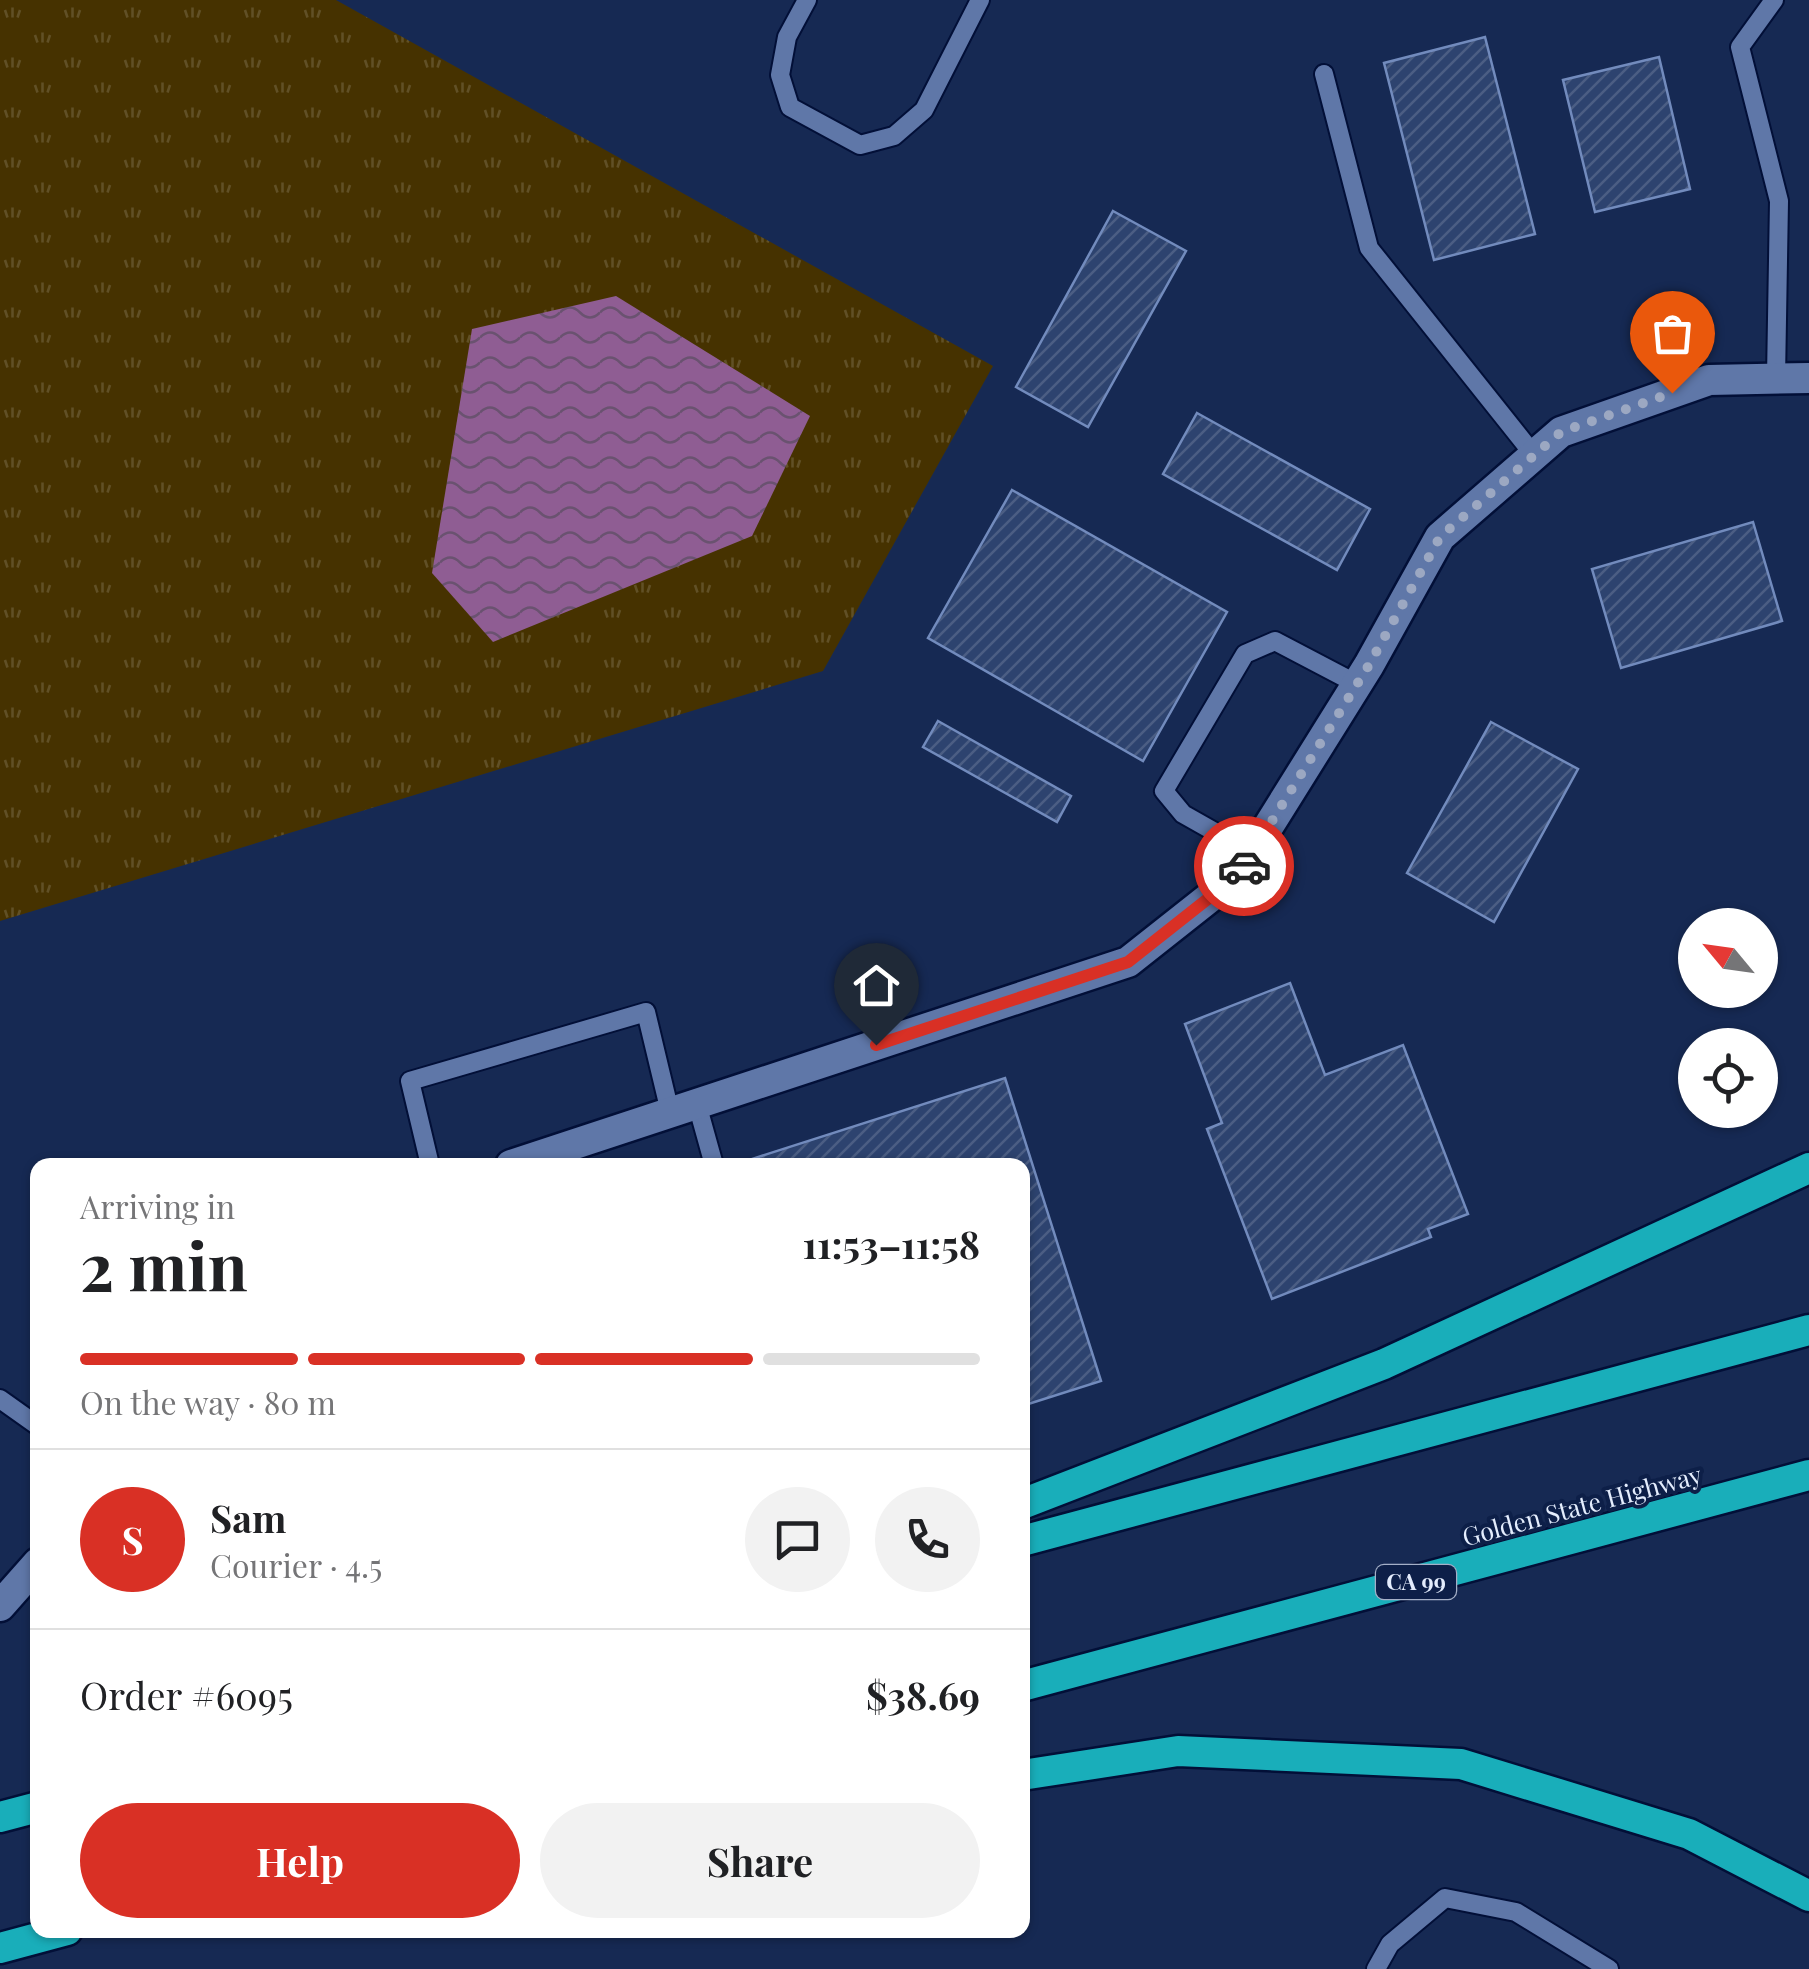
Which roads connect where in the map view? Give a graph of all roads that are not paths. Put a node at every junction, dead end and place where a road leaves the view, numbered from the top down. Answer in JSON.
{"nodes":[{"id":1,"x":807,"y":0,"type":"edge"},
{"id":2,"x":980,"y":0,"type":"edge"},
{"id":3,"x":1774,"y":0,"type":"edge"},
{"id":4,"x":1324,"y":74,"type":"dead end"},
{"id":5,"x":1776,"y":378,"type":"junction"},
{"id":6,"x":1809,"y":378,"type":"edge"},
{"id":7,"x":1534,"y":455,"type":"junction"},
{"id":8,"x":1357,"y":684,"type":"junction"},
{"id":9,"x":1252,"y":853,"type":"junction"},
{"id":10,"x":683,"y":1108,"type":"junction"},
{"id":11,"x":428,"y":1158,"type":"edge"},
{"id":12,"x":532,"y":1158,"type":"edge"},
{"id":13,"x":710,"y":1158,"type":"edge"},
{"id":14,"x":1809,"y":1168,"type":"edge"},
{"id":15,"x":1809,"y":1330,"type":"edge"},
{"id":16,"x":0,"y":1399,"type":"edge"},
{"id":17,"x":30,"y":1420,"type":"edge"},
{"id":18,"x":1809,"y":1475,"type":"edge"},
{"id":19,"x":1030,"y":1501,"type":"edge"},
{"id":20,"x":1030,"y":1539,"type":"edge"},
{"id":21,"x":30,"y":1573,"type":"edge"},
{"id":22,"x":0,"y":1606,"type":"edge"},
{"id":23,"x":1030,"y":1684,"type":"edge"},
{"id":24,"x":1030,"y":1774,"type":"edge"},
{"id":25,"x":30,"y":1809,"type":"edge"},
{"id":26,"x":0,"y":1817,"type":"edge"},
{"id":27,"x":1809,"y":1896,"type":"edge"},
{"id":28,"x":37,"y":1938,"type":"edge"},
{"id":29,"x":0,"y":1948,"type":"edge"},
{"id":30,"x":1376,"y":1969,"type":"edge"},
{"id":31,"x":1609,"y":1969,"type":"edge"}],
"edges":[{"from":1,"to":2,"type":"lane"},
{"from":3,"to":5,"type":"lane"},
{"from":4,"to":7,"type":"lane"},
{"from":5,"to":6,"type":"street"},
{"from":5,"to":7,"type":"street"},
{"from":7,"to":8,"type":"street"},
{"from":8,"to":9,"type":"street"},
{"from":8,"to":9,"type":"lane"},
{"from":9,"to":10,"type":"street"},
{"from":10,"to":11,"type":"lane"},
{"from":10,"to":12,"type":"street"},
{"from":10,"to":13,"type":"lane"},
{"from":14,"to":19,"type":"highway"},
{"from":15,"to":20,"type":"highway"},
{"from":16,"to":17,"type":"lane"},
{"from":18,"to":23,"type":"highway","name":"Golden State Highway","number":"CA 99"},
{"from":21,"to":22,"type":"street"},
{"from":24,"to":27,"type":"highway"},
{"from":25,"to":26,"type":"highway"},
{"from":28,"to":29,"type":"highway"},
{"from":30,"to":31,"type":"lane"}]}
